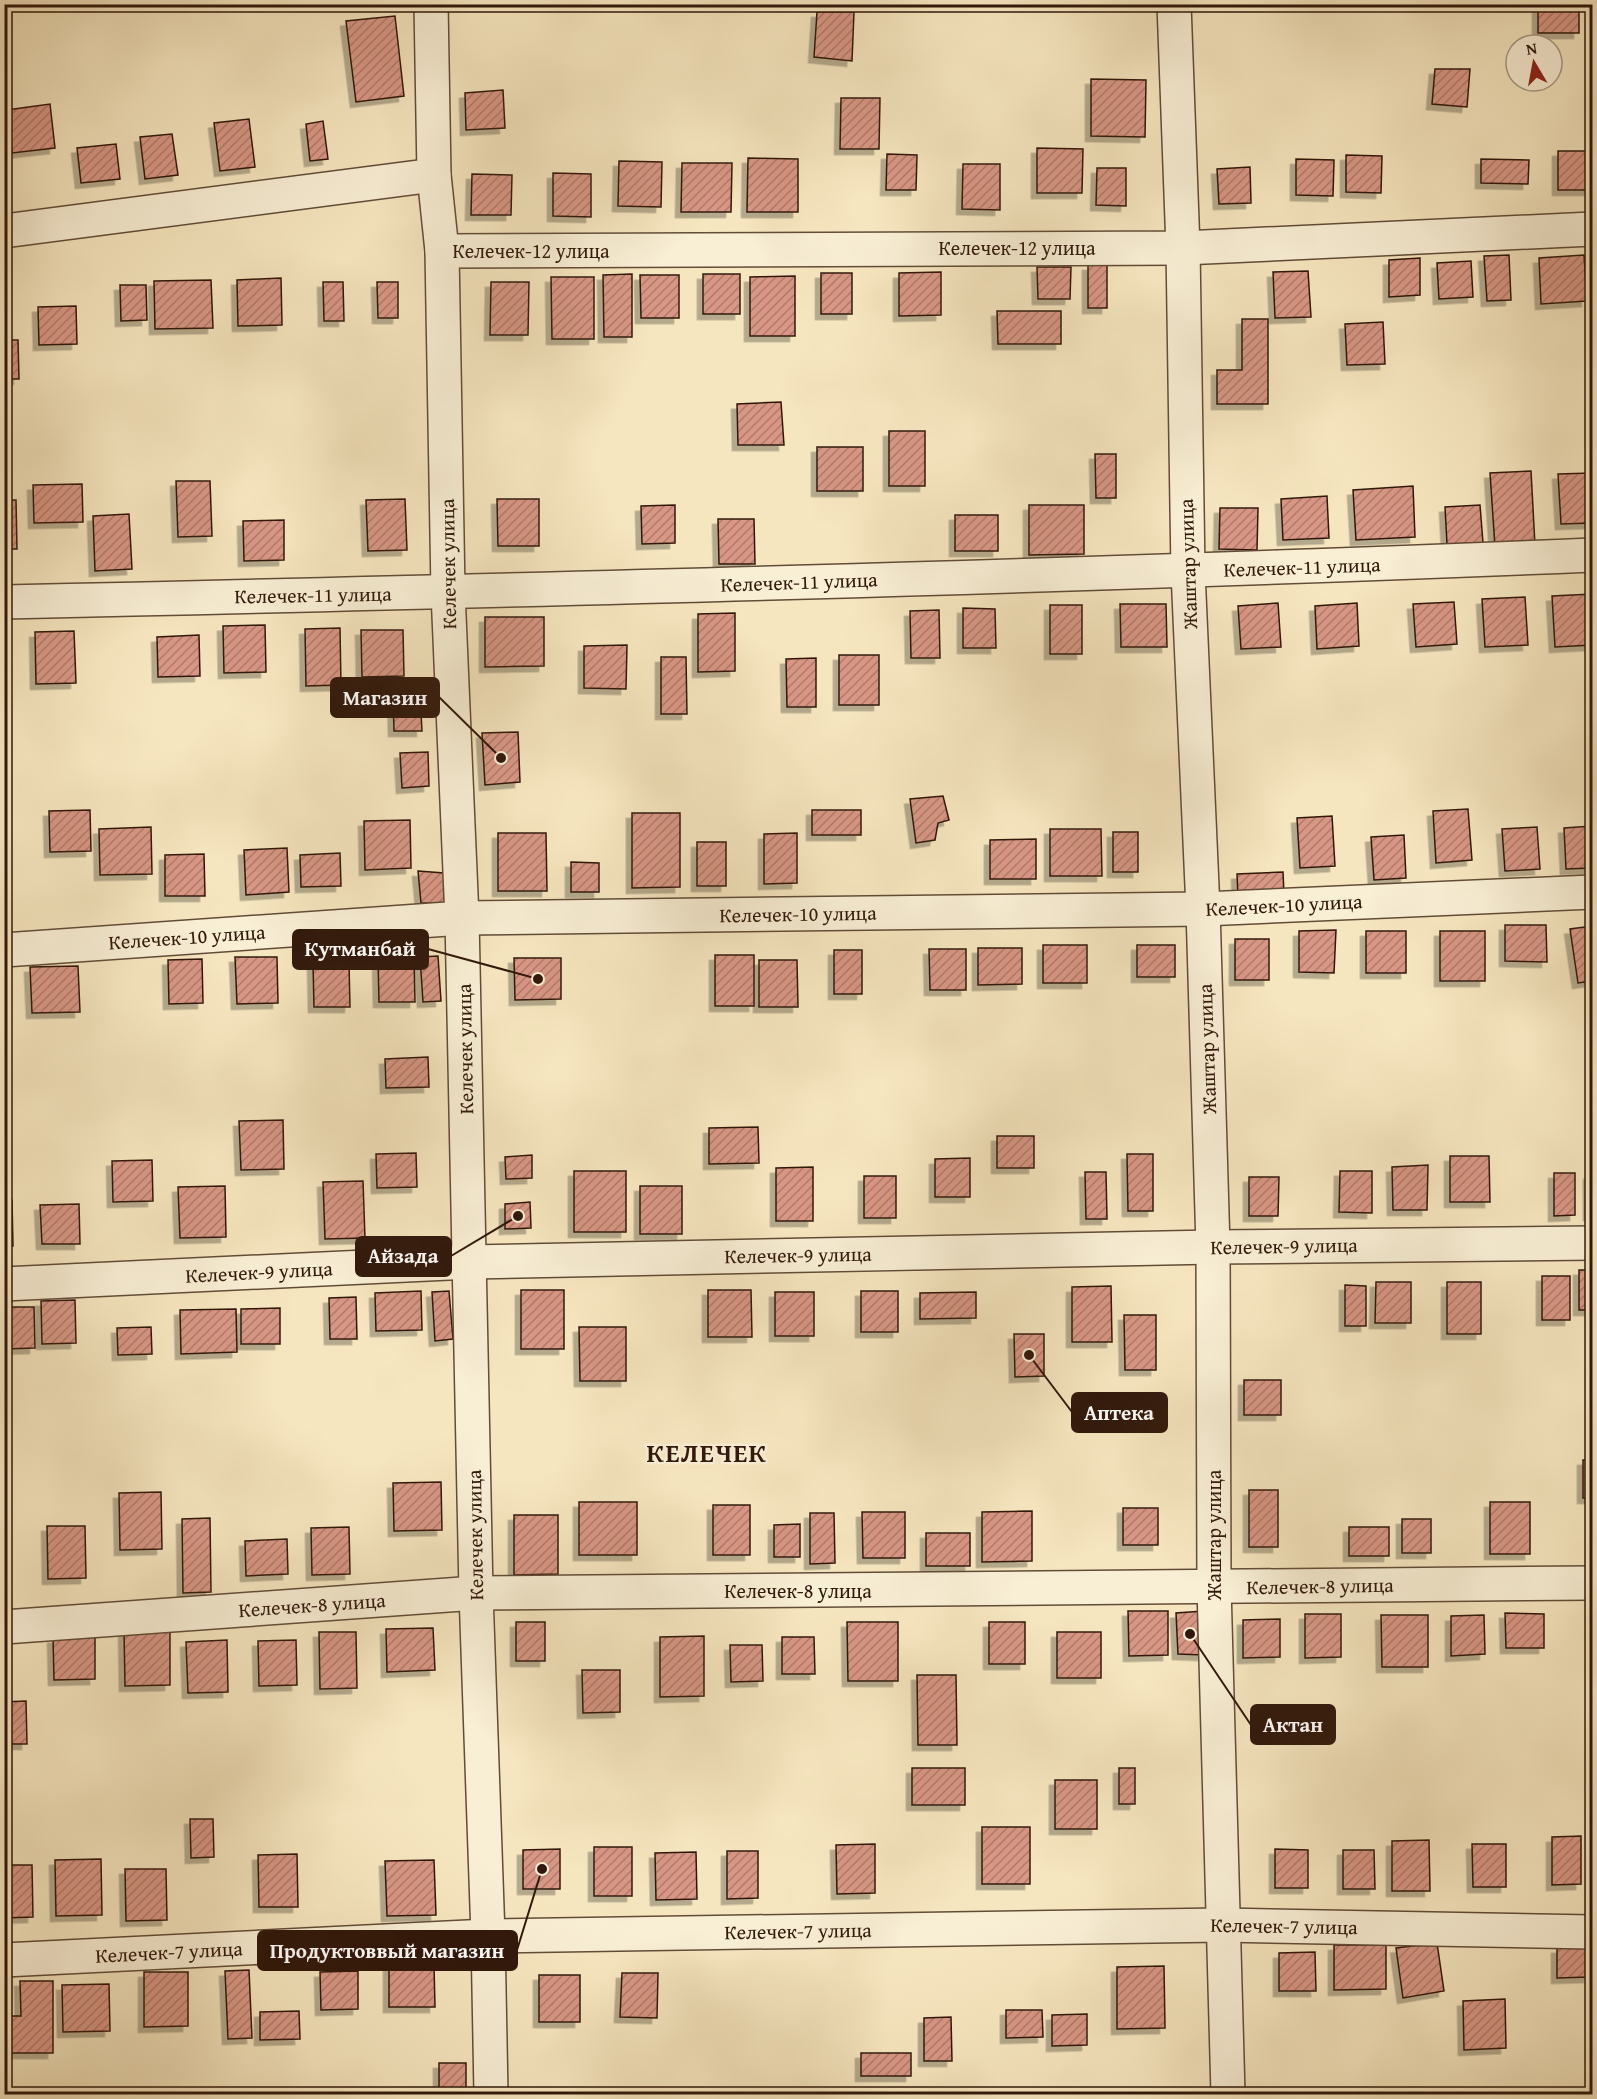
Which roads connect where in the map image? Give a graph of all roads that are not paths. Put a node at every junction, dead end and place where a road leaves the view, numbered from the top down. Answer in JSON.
{"nodes":[{"id":1,"x":431,"y":4,"type":"edge"},
{"id":2,"x":1174,"y":4,"type":"edge"},
{"id":3,"x":434,"y":175,"type":"junction"},
{"id":4,"x":1593,"y":229,"type":"edge"},
{"id":5,"x":4,"y":231,"type":"edge"},
{"id":6,"x":1183,"y":248,"type":"junction"},
{"id":7,"x":442,"y":251,"type":"junction"},
{"id":8,"x":1593,"y":555,"type":"edge"},
{"id":9,"x":1188,"y":572,"type":"junction"},
{"id":10,"x":448,"y":592,"type":"junction"},
{"id":11,"x":4,"y":602,"type":"edge"},
{"id":12,"x":1593,"y":892,"type":"edge"},
{"id":13,"x":1203,"y":909,"type":"junction"},
{"id":14,"x":462,"y":918,"type":"junction"},
{"id":15,"x":4,"y":950,"type":"edge"},
{"id":16,"x":1593,"y":1243,"type":"edge"},
{"id":17,"x":1213,"y":1247,"type":"junction"},
{"id":18,"x":470,"y":1262,"type":"junction"},
{"id":19,"x":4,"y":1284,"type":"edge"},
{"id":20,"x":1593,"y":1583,"type":"edge"},
{"id":21,"x":1214,"y":1587,"type":"junction"},
{"id":22,"x":476,"y":1593,"type":"junction"},
{"id":23,"x":4,"y":1627,"type":"edge"},
{"id":24,"x":1222,"y":1924,"type":"junction"},
{"id":25,"x":1593,"y":1932,"type":"edge"},
{"id":26,"x":488,"y":1936,"type":"junction"},
{"id":27,"x":4,"y":1960,"type":"edge"},
{"id":28,"x":490,"y":2094,"type":"edge"},
{"id":29,"x":1228,"y":2094,"type":"edge"}],
"edges":[{"from":1,"to":3,"type":"street","name":"Келечек улица"},
{"from":2,"to":6,"type":"street","name":"Жаштар улица"},
{"from":3,"to":5,"type":"street"},
{"from":3,"to":7,"type":"street","name":"Келечек улица"},
{"from":4,"to":6,"type":"street","name":"Келечек-12 улица"},
{"from":6,"to":7,"type":"street","name":"Келечек-12 улица"},
{"from":6,"to":9,"type":"street","name":"Жаштар улица"},
{"from":7,"to":10,"type":"street","name":"Келечек улица"},
{"from":8,"to":9,"type":"street","name":"Келечек-11 улица"},
{"from":9,"to":10,"type":"street","name":"Келечек-11 улица"},
{"from":9,"to":13,"type":"street","name":"Жаштар улица"},
{"from":10,"to":11,"type":"street","name":"Келечек-11 улица"},
{"from":10,"to":14,"type":"street","name":"Келечек улица"},
{"from":12,"to":13,"type":"street","name":"Келечек-10 улица"},
{"from":13,"to":14,"type":"street","name":"Келечек-10 улица"},
{"from":13,"to":17,"type":"street","name":"Жаштар улица"},
{"from":14,"to":15,"type":"street","name":"Келечек-10 улица"},
{"from":14,"to":18,"type":"street","name":"Келечек улица"},
{"from":16,"to":17,"type":"street","name":"Келечек-9 улица"},
{"from":17,"to":18,"type":"street","name":"Келечек-9 улица"},
{"from":17,"to":21,"type":"street","name":"Жаштар улица"},
{"from":18,"to":19,"type":"street","name":"Келечек-9 улица"},
{"from":18,"to":22,"type":"street","name":"Келечек улица"},
{"from":20,"to":21,"type":"street","name":"Келечек-8 улица"},
{"from":21,"to":22,"type":"street","name":"Келечек-8 улица"},
{"from":21,"to":24,"type":"street","name":"Жаштар улица"},
{"from":22,"to":23,"type":"street","name":"Келечек-8 улица"},
{"from":22,"to":26,"type":"street","name":"Келечек улица"},
{"from":24,"to":25,"type":"street","name":"Келечек-7 улица"},
{"from":24,"to":26,"type":"street","name":"Келечек-7 улица"},
{"from":24,"to":29,"type":"street","name":"Жаштар улица"},
{"from":26,"to":27,"type":"street","name":"Келечек-7 улица"},
{"from":26,"to":28,"type":"street","name":"Келечек улица"}]}
